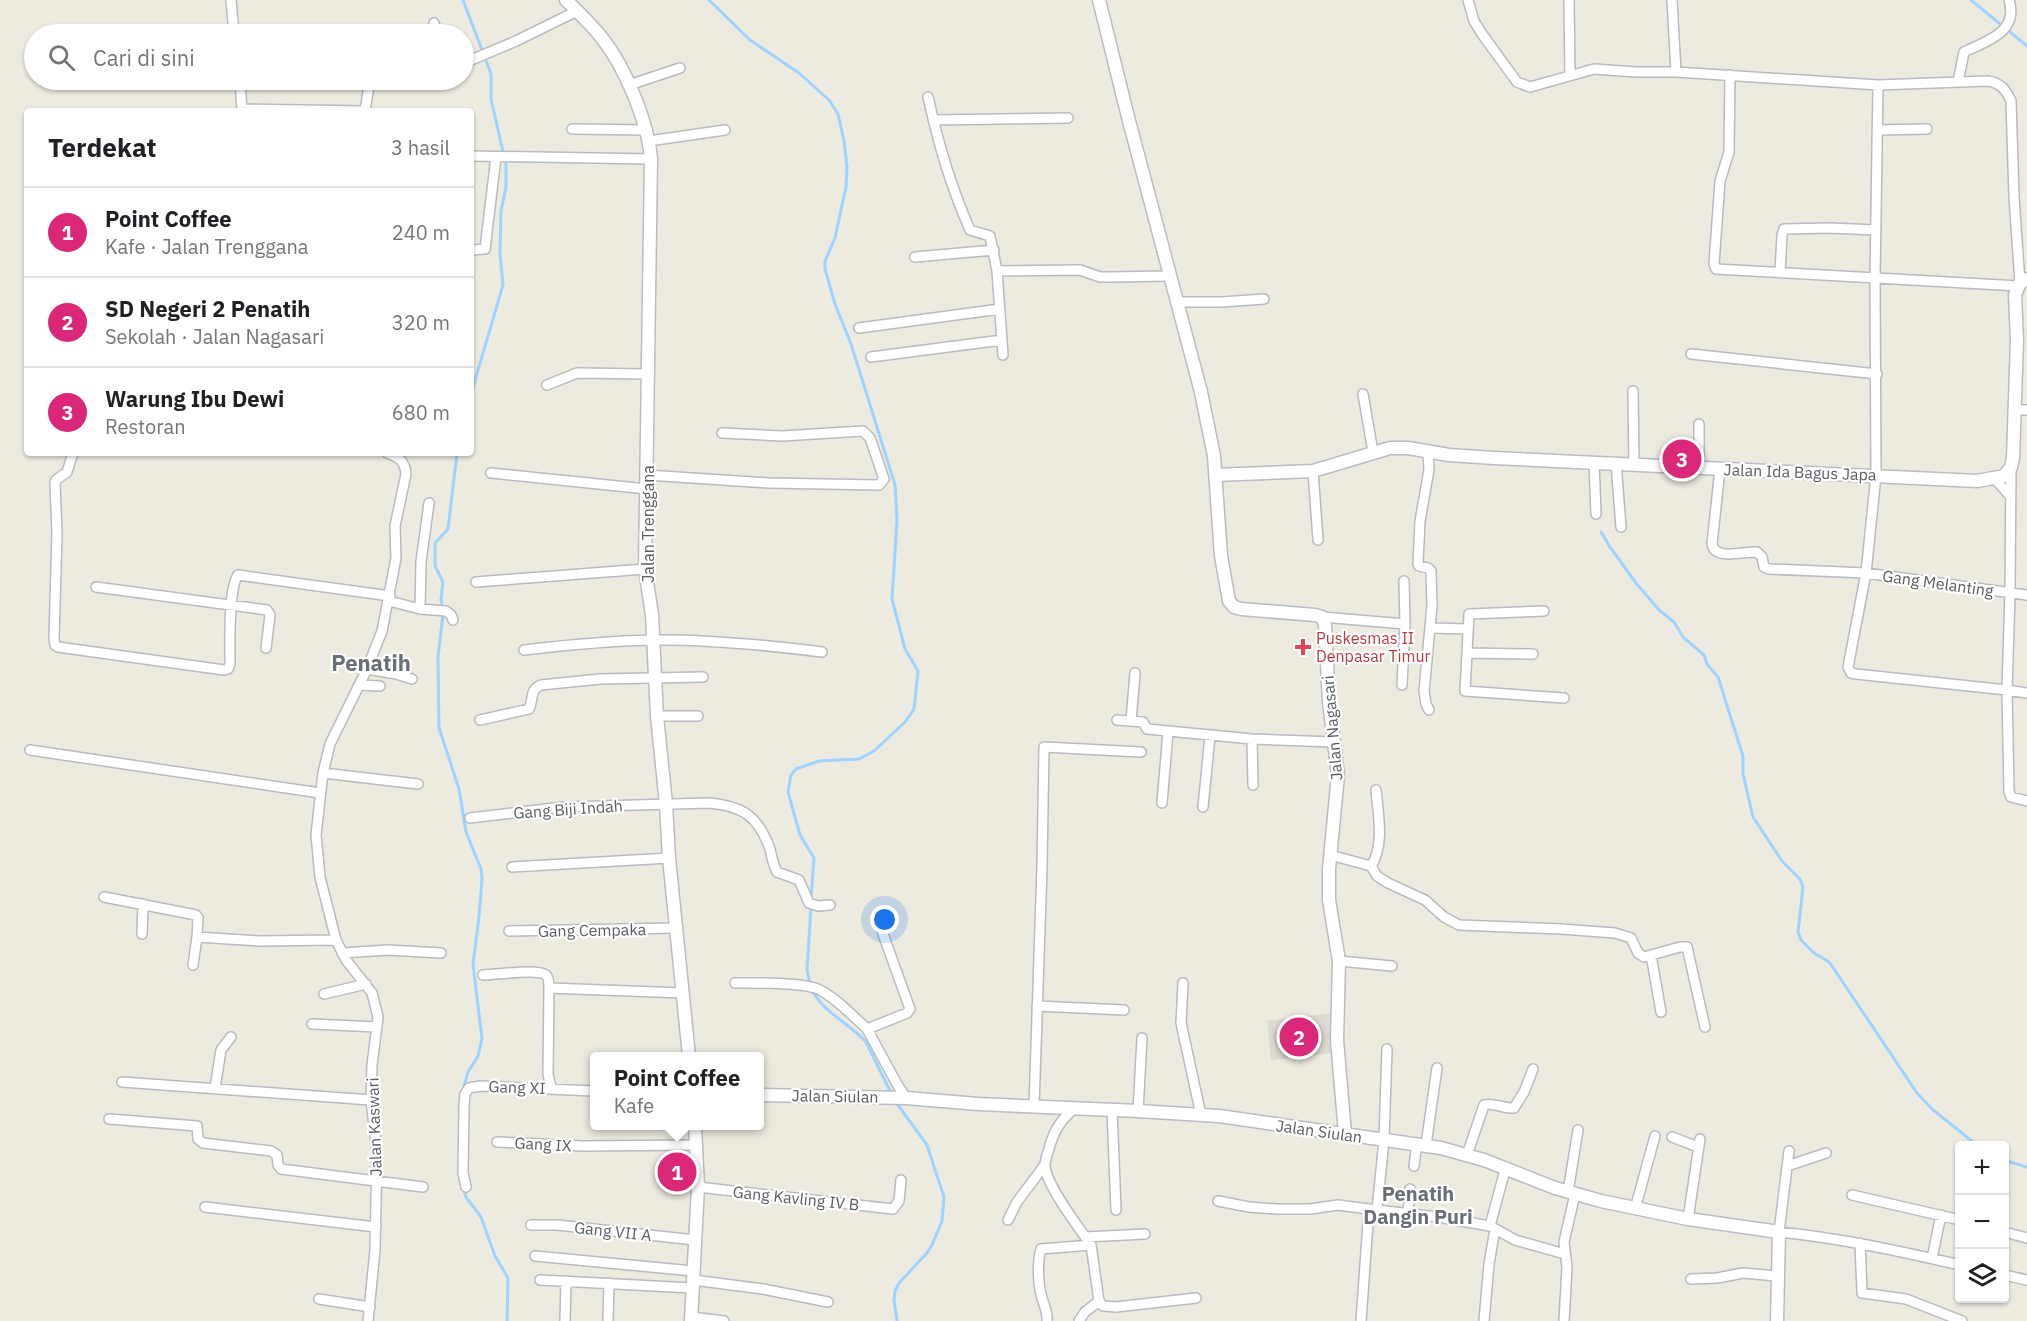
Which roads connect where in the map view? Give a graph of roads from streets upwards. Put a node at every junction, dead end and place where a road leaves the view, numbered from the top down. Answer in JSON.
{"nodes":[{"id":1,"x":231,"y":0,"type":"edge"},
{"id":2,"x":566,"y":0,"type":"edge"},
{"id":3,"x":1099,"y":0,"type":"edge"},
{"id":4,"x":1468,"y":0,"type":"edge"},
{"id":5,"x":1569,"y":0,"type":"edge"},
{"id":6,"x":1671,"y":0,"type":"edge"},
{"id":7,"x":2009,"y":0,"type":"edge"},
{"id":8,"x":577,"y":11,"type":"junction"},
{"id":9,"x":233,"y":24,"type":"edge"},
{"id":10,"x":474,"y":59,"type":"edge"},
{"id":11,"x":680,"y":68,"type":"dead end"},
{"id":12,"x":1676,"y":72,"type":"junction"},
{"id":13,"x":1570,"y":74,"type":"junction"},
{"id":14,"x":1730,"y":75,"type":"junction"},
{"id":15,"x":1958,"y":82,"type":"junction"},
{"id":16,"x":629,"y":85,"type":"junction"},
{"id":17,"x":1878,"y":85,"type":"junction"},
{"id":18,"x":241,"y":90,"type":"edge"},
{"id":19,"x":368,"y":90,"type":"edge"},
{"id":20,"x":928,"y":97,"type":"dead end"},
{"id":21,"x":242,"y":108,"type":"edge"},
{"id":22,"x":365,"y":108,"type":"edge"},
{"id":23,"x":1068,"y":118,"type":"dead end"},
{"id":24,"x":933,"y":120,"type":"junction"},
{"id":25,"x":572,"y":129,"type":"dead end"},
{"id":26,"x":1927,"y":129,"type":"dead end"},
{"id":27,"x":725,"y":130,"type":"dead end"},
{"id":28,"x":1877,"y":130,"type":"junction"},
{"id":29,"x":647,"y":135,"type":"junction"},
{"id":30,"x":474,"y":156,"type":"edge"},
{"id":31,"x":496,"y":157,"type":"junction"},
{"id":32,"x":651,"y":159,"type":"junction"},
{"id":33,"x":1876,"y":230,"type":"junction"},
{"id":34,"x":474,"y":250,"type":"edge"},
{"id":35,"x":994,"y":250,"type":"junction"},
{"id":36,"x":915,"y":256,"type":"dead end"},
{"id":37,"x":997,"y":271,"type":"junction"},
{"id":38,"x":1780,"y":272,"type":"junction"},
{"id":39,"x":1169,"y":276,"type":"junction"},
{"id":40,"x":1875,"y":279,"type":"junction"},
{"id":41,"x":2022,"y":283,"type":"edge"},
{"id":42,"x":1264,"y":298,"type":"dead end"},
{"id":43,"x":1178,"y":302,"type":"junction"},
{"id":44,"x":1000,"y":309,"type":"junction"},
{"id":45,"x":859,"y":328,"type":"dead end"},
{"id":46,"x":1002,"y":340,"type":"junction"},
{"id":47,"x":1691,"y":354,"type":"dead end"},
{"id":48,"x":1003,"y":355,"type":"dead end"},
{"id":49,"x":871,"y":357,"type":"dead end"},
{"id":50,"x":648,"y":374,"type":"junction"},
{"id":51,"x":1876,"y":374,"type":"junction"},
{"id":52,"x":547,"y":385,"type":"dead end"},
{"id":53,"x":1633,"y":391,"type":"dead end"},
{"id":54,"x":1363,"y":394,"type":"dead end"},
{"id":55,"x":2021,"y":410,"type":"edge"},
{"id":56,"x":1699,"y":424,"type":"dead end"},
{"id":57,"x":722,"y":433,"type":"dead end"},
{"id":58,"x":1373,"y":452,"type":"junction"},
{"id":59,"x":1428,"y":452,"type":"junction"},
{"id":60,"x":72,"y":456,"type":"edge"},
{"id":61,"x":393,"y":456,"type":"edge"},
{"id":62,"x":1594,"y":462,"type":"junction"},
{"id":63,"x":1616,"y":463,"type":"junction"},
{"id":64,"x":1634,"y":465,"type":"junction"},
{"id":65,"x":2011,"y":467,"type":"junction"},
{"id":66,"x":1699,"y":468,"type":"junction"},
{"id":67,"x":1720,"y":469,"type":"junction"},
{"id":68,"x":1313,"y":471,"type":"junction"},
{"id":69,"x":491,"y":473,"type":"dead end"},
{"id":70,"x":648,"y":475,"type":"junction"},
{"id":71,"x":1215,"y":475,"type":"junction"},
{"id":72,"x":1876,"y":475,"type":"junction"},
{"id":73,"x":1995,"y":479,"type":"junction"},
{"id":74,"x":647,"y":489,"type":"junction"},
{"id":75,"x":2011,"y":497,"type":"junction"},
{"id":76,"x":429,"y":503,"type":"dead end"},
{"id":77,"x":1596,"y":514,"type":"dead end"},
{"id":78,"x":1621,"y":527,"type":"dead end"},
{"id":79,"x":1318,"y":540,"type":"dead end"},
{"id":80,"x":645,"y":569,"type":"junction"},
{"id":81,"x":1866,"y":573,"type":"junction"},
{"id":82,"x":1404,"y":581,"type":"dead end"},
{"id":83,"x":476,"y":582,"type":"dead end"},
{"id":84,"x":96,"y":587,"type":"dead end"},
{"id":85,"x":2010,"y":593,"type":"junction"},
{"id":86,"x":2027,"y":595,"type":"edge"},
{"id":87,"x":389,"y":598,"type":"junction"},
{"id":88,"x":231,"y":604,"type":"junction"},
{"id":89,"x":420,"y":609,"type":"junction"},
{"id":90,"x":1544,"y":611,"type":"dead end"},
{"id":91,"x":1322,"y":618,"type":"junction"},
{"id":92,"x":453,"y":620,"type":"dead end"},
{"id":93,"x":1405,"y":624,"type":"junction"},
{"id":94,"x":1430,"y":628,"type":"junction"},
{"id":95,"x":1468,"y":629,"type":"junction"},
{"id":96,"x":653,"y":640,"type":"junction"},
{"id":97,"x":266,"y":648,"type":"dead end"},
{"id":98,"x":524,"y":650,"type":"dead end"},
{"id":99,"x":822,"y":652,"type":"dead end"},
{"id":100,"x":1467,"y":653,"type":"junction"},
{"id":101,"x":1533,"y":654,"type":"dead end"},
{"id":102,"x":368,"y":669,"type":"junction"},
{"id":103,"x":1135,"y":673,"type":"dead end"},
{"id":104,"x":702,"y":677,"type":"dead end"},
{"id":105,"x":656,"y":678,"type":"junction"},
{"id":106,"x":412,"y":679,"type":"dead end"},
{"id":107,"x":1402,"y":685,"type":"dead end"},
{"id":108,"x":359,"y":686,"type":"junction"},
{"id":109,"x":380,"y":686,"type":"dead end"},
{"id":110,"x":2007,"y":690,"type":"junction"},
{"id":111,"x":2027,"y":693,"type":"edge"},
{"id":112,"x":1564,"y":698,"type":"dead end"},
{"id":113,"x":1429,"y":710,"type":"dead end"},
{"id":114,"x":657,"y":716,"type":"junction"},
{"id":115,"x":698,"y":716,"type":"dead end"},
{"id":116,"x":480,"y":720,"type":"dead end"},
{"id":117,"x":1117,"y":720,"type":"dead end"},
{"id":118,"x":1131,"y":721,"type":"junction"},
{"id":119,"x":1168,"y":732,"type":"junction"},
{"id":120,"x":1210,"y":736,"type":"junction"},
{"id":121,"x":1252,"y":739,"type":"junction"},
{"id":122,"x":1334,"y":742,"type":"junction"},
{"id":123,"x":30,"y":750,"type":"dead end"},
{"id":124,"x":1141,"y":752,"type":"dead end"},
{"id":125,"x":323,"y":773,"type":"junction"},
{"id":126,"x":418,"y":784,"type":"dead end"},
{"id":127,"x":1253,"y":785,"type":"dead end"},
{"id":128,"x":1376,"y":790,"type":"dead end"},
{"id":129,"x":320,"y":793,"type":"junction"},
{"id":130,"x":2027,"y":801,"type":"edge"},
{"id":131,"x":1162,"y":803,"type":"dead end"},
{"id":132,"x":666,"y":804,"type":"junction"},
{"id":133,"x":1203,"y":807,"type":"dead end"},
{"id":134,"x":470,"y":818,"type":"dead end"},
{"id":135,"x":1330,"y":855,"type":"junction"},
{"id":136,"x":669,"y":858,"type":"junction"},
{"id":137,"x":1371,"y":866,"type":"junction"},
{"id":138,"x":512,"y":867,"type":"dead end"},
{"id":139,"x":104,"y":897,"type":"dead end"},
{"id":140,"x":143,"y":904,"type":"junction"},
{"id":141,"x":830,"y":905,"type":"dead end"},
{"id":142,"x":878,"y":920,"type":"dead end"},
{"id":143,"x":676,"y":928,"type":"junction"},
{"id":144,"x":508,"y":931,"type":"dead end"},
{"id":145,"x":142,"y":934,"type":"dead end"},
{"id":146,"x":197,"y":937,"type":"junction"},
{"id":147,"x":336,"y":940,"type":"junction"},
{"id":148,"x":342,"y":953,"type":"junction"},
{"id":149,"x":441,"y":953,"type":"dead end"},
{"id":150,"x":1651,"y":955,"type":"junction"},
{"id":151,"x":1339,"y":961,"type":"junction"},
{"id":152,"x":193,"y":965,"type":"dead end"},
{"id":153,"x":1392,"y":966,"type":"dead end"},
{"id":154,"x":483,"y":975,"type":"dead end"},
{"id":155,"x":735,"y":983,"type":"dead end"},
{"id":156,"x":1183,"y":983,"type":"dead end"},
{"id":157,"x":366,"y":984,"type":"junction"},
{"id":158,"x":549,"y":988,"type":"junction"},
{"id":159,"x":683,"y":993,"type":"junction"},
{"id":160,"x":324,"y":994,"type":"dead end"},
{"id":161,"x":1037,"y":1006,"type":"junction"},
{"id":162,"x":1124,"y":1010,"type":"dead end"},
{"id":163,"x":1660,"y":1012,"type":"dead end"},
{"id":164,"x":312,"y":1024,"type":"dead end"},
{"id":165,"x":377,"y":1027,"type":"junction"},
{"id":166,"x":1705,"y":1027,"type":"dead end"},
{"id":167,"x":867,"y":1029,"type":"junction"},
{"id":168,"x":231,"y":1037,"type":"dead end"},
{"id":169,"x":1142,"y":1038,"type":"dead end"},
{"id":170,"x":1387,"y":1049,"type":"dead end"},
{"id":171,"x":689,"y":1052,"type":"edge"},
{"id":172,"x":1437,"y":1068,"type":"dead end"},
{"id":173,"x":1533,"y":1069,"type":"dead end"},
{"id":174,"x":123,"y":1082,"type":"dead end"},
{"id":175,"x":215,"y":1088,"type":"junction"},
{"id":176,"x":551,"y":1088,"type":"junction"},
{"id":177,"x":590,"y":1091,"type":"edge"},
{"id":178,"x":764,"y":1095,"type":"edge"},
{"id":179,"x":906,"y":1098,"type":"junction"},
{"id":180,"x":371,"y":1101,"type":"junction"},
{"id":181,"x":1038,"y":1107,"type":"junction"},
{"id":182,"x":1069,"y":1109,"type":"junction"},
{"id":183,"x":1112,"y":1110,"type":"junction"},
{"id":184,"x":1138,"y":1111,"type":"junction"},
{"id":185,"x":1201,"y":1115,"type":"junction"},
{"id":186,"x":109,"y":1119,"type":"dead end"},
{"id":187,"x":695,"y":1130,"type":"edge"},
{"id":188,"x":1578,"y":1130,"type":"dead end"},
{"id":189,"x":1345,"y":1134,"type":"junction"},
{"id":190,"x":1655,"y":1136,"type":"dead end"},
{"id":191,"x":1672,"y":1137,"type":"dead end"},
{"id":192,"x":1384,"y":1140,"type":"junction"},
{"id":193,"x":497,"y":1142,"type":"dead end"},
{"id":194,"x":1421,"y":1144,"type":"junction"},
{"id":195,"x":697,"y":1146,"type":"junction"},
{"id":196,"x":1789,"y":1151,"type":"dead end"},
{"id":197,"x":1826,"y":1154,"type":"dead end"},
{"id":198,"x":1467,"y":1155,"type":"junction"},
{"id":199,"x":1044,"y":1166,"type":"junction"},
{"id":200,"x":1414,"y":1166,"type":"dead end"},
{"id":201,"x":1787,"y":1166,"type":"junction"},
{"id":202,"x":1505,"y":1170,"type":"junction"},
{"id":203,"x":900,"y":1180,"type":"dead end"},
{"id":204,"x":376,"y":1181,"type":"junction"},
{"id":205,"x":423,"y":1187,"type":"dead end"},
{"id":206,"x":466,"y":1187,"type":"dead end"},
{"id":207,"x":698,"y":1187,"type":"junction"},
{"id":208,"x":1410,"y":1189,"type":"dead end"},
{"id":209,"x":1572,"y":1193,"type":"junction"},
{"id":210,"x":1852,"y":1195,"type":"dead end"},
{"id":211,"x":1218,"y":1201,"type":"dead end"},
{"id":212,"x":205,"y":1207,"type":"dead end"},
{"id":213,"x":1373,"y":1209,"type":"junction"},
{"id":214,"x":1635,"y":1209,"type":"junction"},
{"id":215,"x":1116,"y":1210,"type":"dead end"},
{"id":216,"x":1408,"y":1214,"type":"junction"},
{"id":217,"x":1941,"y":1215,"type":"junction"},
{"id":218,"x":1688,"y":1219,"type":"junction"},
{"id":219,"x":1955,"y":1219,"type":"edge"},
{"id":220,"x":1008,"y":1220,"type":"dead end"},
{"id":221,"x":531,"y":1225,"type":"dead end"},
{"id":222,"x":376,"y":1227,"type":"junction"},
{"id":223,"x":1493,"y":1227,"type":"junction"},
{"id":224,"x":1779,"y":1232,"type":"junction"},
{"id":225,"x":2009,"y":1233,"type":"edge"},
{"id":226,"x":1145,"y":1234,"type":"dead end"},
{"id":227,"x":2027,"y":1238,"type":"edge"},
{"id":228,"x":695,"y":1240,"type":"junction"},
{"id":229,"x":1088,"y":1241,"type":"junction"},
{"id":230,"x":1860,"y":1243,"type":"junction"},
{"id":231,"x":1565,"y":1254,"type":"junction"},
{"id":232,"x":536,"y":1256,"type":"dead end"},
{"id":233,"x":1932,"y":1258,"type":"junction"},
{"id":234,"x":1955,"y":1264,"type":"edge"},
{"id":235,"x":1777,"y":1276,"type":"junction"},
{"id":236,"x":2009,"y":1276,"type":"edge"},
{"id":237,"x":1691,"y":1279,"type":"dead end"},
{"id":238,"x":540,"y":1280,"type":"dead end"},
{"id":239,"x":693,"y":1280,"type":"junction"},
{"id":240,"x":2027,"y":1280,"type":"edge"},
{"id":241,"x":566,"y":1281,"type":"junction"},
{"id":242,"x":609,"y":1283,"type":"junction"},
{"id":243,"x":1196,"y":1298,"type":"dead end"},
{"id":244,"x":319,"y":1299,"type":"dead end"},
{"id":245,"x":1099,"y":1301,"type":"junction"},
{"id":246,"x":828,"y":1302,"type":"dead end"},
{"id":247,"x":370,"y":1307,"type":"junction"},
{"id":248,"x":691,"y":1319,"type":"edge"},
{"id":249,"x":368,"y":1321,"type":"edge"},
{"id":250,"x":564,"y":1321,"type":"edge"},
{"id":251,"x":608,"y":1321,"type":"edge"},
{"id":252,"x":724,"y":1321,"type":"edge"},
{"id":253,"x":1047,"y":1321,"type":"edge"},
{"id":254,"x":1079,"y":1321,"type":"edge"},
{"id":255,"x":1361,"y":1321,"type":"edge"},
{"id":256,"x":1484,"y":1321,"type":"edge"},
{"id":257,"x":1564,"y":1321,"type":"edge"},
{"id":258,"x":1777,"y":1321,"type":"edge"},
{"id":259,"x":1962,"y":1321,"type":"edge"}],
"edges":[{"from":1,"to":9,"type":"street"},
{"from":2,"to":8,"type":"street","name":"Jalan Trenggana"},
{"from":3,"to":39,"type":"street"},
{"from":4,"to":13,"type":"street"},
{"from":5,"to":13,"type":"street"},
{"from":6,"to":12,"type":"street"},
{"from":7,"to":15,"type":"street"},
{"from":8,"to":10,"type":"street"},
{"from":8,"to":16,"type":"street","name":"Jalan Trenggana"},
{"from":11,"to":16,"type":"street"},
{"from":12,"to":13,"type":"street"},
{"from":12,"to":14,"type":"street"},
{"from":14,"to":17,"type":"street"},
{"from":14,"to":38,"type":"street"},
{"from":15,"to":17,"type":"street"},
{"from":15,"to":41,"type":"street"},
{"from":16,"to":29,"type":"street","name":"Jalan Trenggana"},
{"from":17,"to":28,"type":"street"},
{"from":18,"to":21,"type":"street"},
{"from":19,"to":22,"type":"street"},
{"from":20,"to":24,"type":"street"},
{"from":23,"to":24,"type":"street"},
{"from":24,"to":35,"type":"street"},
{"from":25,"to":29,"type":"street"},
{"from":26,"to":28,"type":"street"},
{"from":27,"to":29,"type":"street"},
{"from":28,"to":33,"type":"street"},
{"from":29,"to":32,"type":"street","name":"Jalan Trenggana"},
{"from":30,"to":31,"type":"street"},
{"from":31,"to":32,"type":"street"},
{"from":31,"to":34,"type":"street"},
{"from":32,"to":50,"type":"street","name":"Jalan Trenggana"},
{"from":33,"to":38,"type":"street"},
{"from":33,"to":40,"type":"street"},
{"from":35,"to":36,"type":"street"},
{"from":35,"to":37,"type":"street"},
{"from":37,"to":39,"type":"street"},
{"from":37,"to":44,"type":"street"},
{"from":38,"to":40,"type":"street"},
{"from":39,"to":43,"type":"street"},
{"from":40,"to":41,"type":"street"},
{"from":40,"to":51,"type":"street"},
{"from":41,"to":55,"type":"street"},
{"from":42,"to":43,"type":"street"},
{"from":43,"to":71,"type":"street"},
{"from":44,"to":45,"type":"street"},
{"from":44,"to":46,"type":"street"},
{"from":46,"to":48,"type":"street"},
{"from":46,"to":49,"type":"street"},
{"from":47,"to":51,"type":"street"},
{"from":50,"to":52,"type":"street"},
{"from":50,"to":70,"type":"street","name":"Jalan Trenggana"},
{"from":51,"to":72,"type":"street"},
{"from":53,"to":64,"type":"street"},
{"from":54,"to":58,"type":"street"},
{"from":55,"to":65,"type":"street"},
{"from":56,"to":66,"type":"street"},
{"from":57,"to":70,"type":"street"},
{"from":58,"to":59,"type":"street","name":"Jalan Ida Bagus Japa"},
{"from":58,"to":68,"type":"street","name":"Jalan Ida Bagus Japa"},
{"from":59,"to":62,"type":"street","name":"Jalan Ida Bagus Japa"},
{"from":59,"to":94,"type":"street"},
{"from":60,"to":88,"type":"street"},
{"from":61,"to":87,"type":"street","name":"Jalan Kaswari"},
{"from":62,"to":63,"type":"street","name":"Jalan Ida Bagus Japa"},
{"from":62,"to":77,"type":"street"},
{"from":63,"to":64,"type":"street","name":"Jalan Ida Bagus Japa"},
{"from":63,"to":78,"type":"street"},
{"from":64,"to":66,"type":"street","name":"Jalan Ida Bagus Japa"},
{"from":65,"to":73,"type":"street"},
{"from":65,"to":75,"type":"street"},
{"from":66,"to":67,"type":"street","name":"Jalan Ida Bagus Japa"},
{"from":67,"to":72,"type":"street","name":"Jalan Ida Bagus Japa"},
{"from":67,"to":81,"type":"street","name":"Gang Melanting"},
{"from":68,"to":71,"type":"street","name":"Jalan Ida Bagus Japa"},
{"from":68,"to":79,"type":"street"},
{"from":69,"to":74,"type":"street"},
{"from":70,"to":74,"type":"street","name":"Jalan Trenggana"},
{"from":71,"to":91,"type":"street"},
{"from":72,"to":73,"type":"street","name":"Jalan Ida Bagus Japa"},
{"from":72,"to":81,"type":"street"},
{"from":73,"to":75,"type":"street"},
{"from":74,"to":80,"type":"street","name":"Jalan Trenggana"},
{"from":75,"to":85,"type":"street"},
{"from":76,"to":89,"type":"street"},
{"from":80,"to":83,"type":"street"},
{"from":80,"to":96,"type":"street","name":"Jalan Trenggana"},
{"from":81,"to":85,"type":"street","name":"Gang Melanting"},
{"from":81,"to":110,"type":"street"},
{"from":82,"to":93,"type":"street"},
{"from":84,"to":88,"type":"street"},
{"from":85,"to":86,"type":"street","name":"Gang Melanting"},
{"from":85,"to":110,"type":"street"},
{"from":87,"to":88,"type":"street"},
{"from":87,"to":89,"type":"street"},
{"from":87,"to":102,"type":"street","name":"Jalan Kaswari"},
{"from":88,"to":97,"type":"street"},
{"from":89,"to":92,"type":"street"},
{"from":90,"to":95,"type":"street"},
{"from":91,"to":93,"type":"street"},
{"from":91,"to":122,"type":"street","name":"Jalan Nagasari"},
{"from":93,"to":107,"type":"street"},
{"from":94,"to":95,"type":"street"},
{"from":94,"to":113,"type":"street"},
{"from":95,"to":100,"type":"street"},
{"from":96,"to":98,"type":"street"},
{"from":96,"to":99,"type":"street"},
{"from":96,"to":105,"type":"street","name":"Jalan Trenggana"},
{"from":100,"to":101,"type":"street"},
{"from":100,"to":112,"type":"street"},
{"from":102,"to":106,"type":"street"},
{"from":102,"to":108,"type":"street","name":"Jalan Kaswari"},
{"from":103,"to":118,"type":"street"},
{"from":104,"to":105,"type":"street"},
{"from":105,"to":114,"type":"street","name":"Jalan Trenggana"},
{"from":105,"to":116,"type":"street"},
{"from":108,"to":109,"type":"street"},
{"from":108,"to":125,"type":"street","name":"Jalan Kaswari"},
{"from":110,"to":111,"type":"street"},
{"from":110,"to":130,"type":"street"},
{"from":114,"to":115,"type":"street"},
{"from":114,"to":132,"type":"street","name":"Jalan Trenggana"},
{"from":117,"to":118,"type":"street"},
{"from":118,"to":119,"type":"street"},
{"from":119,"to":120,"type":"street"},
{"from":119,"to":131,"type":"street"},
{"from":120,"to":121,"type":"street"},
{"from":120,"to":133,"type":"street"},
{"from":121,"to":122,"type":"street"},
{"from":121,"to":127,"type":"street"},
{"from":122,"to":135,"type":"street","name":"Jalan Nagasari"},
{"from":123,"to":129,"type":"street"},
{"from":124,"to":161,"type":"street"},
{"from":125,"to":126,"type":"street"},
{"from":125,"to":129,"type":"street","name":"Jalan Kaswari"},
{"from":128,"to":137,"type":"street"},
{"from":129,"to":147,"type":"street","name":"Jalan Kaswari"},
{"from":132,"to":134,"type":"street","name":"Gang Biji Indah"},
{"from":132,"to":136,"type":"street","name":"Jalan Trenggana"},
{"from":132,"to":141,"type":"street","name":"Gang Biji Indah"},
{"from":135,"to":137,"type":"street"},
{"from":135,"to":151,"type":"street","name":"Jalan Nagasari"},
{"from":136,"to":138,"type":"street"},
{"from":136,"to":143,"type":"street","name":"Jalan Trenggana"},
{"from":137,"to":150,"type":"street"},
{"from":139,"to":140,"type":"street"},
{"from":140,"to":145,"type":"street"},
{"from":140,"to":146,"type":"street"},
{"from":142,"to":167,"type":"street"},
{"from":143,"to":144,"type":"street","name":"Gang Cempaka"},
{"from":143,"to":159,"type":"street","name":"Jalan Trenggana"},
{"from":146,"to":147,"type":"street"},
{"from":146,"to":152,"type":"street"},
{"from":147,"to":148,"type":"street","name":"Jalan Kaswari"},
{"from":148,"to":149,"type":"street"},
{"from":148,"to":157,"type":"street","name":"Jalan Kaswari"},
{"from":150,"to":163,"type":"street"},
{"from":150,"to":166,"type":"street"},
{"from":151,"to":153,"type":"street"},
{"from":151,"to":189,"type":"street","name":"Jalan Nagasari"},
{"from":154,"to":158,"type":"street"},
{"from":155,"to":167,"type":"street"},
{"from":156,"to":185,"type":"street"},
{"from":157,"to":160,"type":"street"},
{"from":157,"to":165,"type":"street","name":"Jalan Kaswari"},
{"from":158,"to":159,"type":"street"},
{"from":158,"to":176,"type":"street"},
{"from":159,"to":171,"type":"street","name":"Jalan Trenggana"},
{"from":161,"to":162,"type":"street"},
{"from":161,"to":181,"type":"street"},
{"from":164,"to":165,"type":"street"},
{"from":165,"to":180,"type":"street","name":"Jalan Kaswari"},
{"from":167,"to":179,"type":"street"},
{"from":168,"to":175,"type":"street"},
{"from":169,"to":184,"type":"street"},
{"from":170,"to":192,"type":"street"},
{"from":172,"to":194,"type":"street"},
{"from":173,"to":198,"type":"street"},
{"from":174,"to":175,"type":"street"},
{"from":175,"to":180,"type":"street"},
{"from":176,"to":177,"type":"street","name":"Gang XI"},
{"from":176,"to":206,"type":"street","name":"Gang XI"},
{"from":178,"to":179,"type":"street","name":"Jalan Siulan"},
{"from":179,"to":181,"type":"street","name":"Jalan Siulan"},
{"from":180,"to":204,"type":"street","name":"Jalan Kaswari"},
{"from":181,"to":182,"type":"street","name":"Jalan Siulan"},
{"from":182,"to":183,"type":"street","name":"Jalan Siulan"},
{"from":182,"to":199,"type":"street"},
{"from":183,"to":184,"type":"street","name":"Jalan Siulan"},
{"from":183,"to":215,"type":"street"},
{"from":184,"to":185,"type":"street","name":"Jalan Siulan"},
{"from":185,"to":189,"type":"street","name":"Jalan Siulan"},
{"from":186,"to":204,"type":"street"},
{"from":187,"to":195,"type":"street"},
{"from":188,"to":209,"type":"street"},
{"from":189,"to":192,"type":"street","name":"Jalan Siulan"},
{"from":190,"to":214,"type":"street"},
{"from":191,"to":218,"type":"street"},
{"from":192,"to":194,"type":"street","name":"Jalan Siulan"},
{"from":192,"to":213,"type":"street"},
{"from":193,"to":195,"type":"street","name":"Gang IX"},
{"from":194,"to":198,"type":"street","name":"Jalan Siulan"},
{"from":194,"to":200,"type":"street"},
{"from":195,"to":207,"type":"street"},
{"from":196,"to":201,"type":"street"},
{"from":197,"to":201,"type":"street"},
{"from":198,"to":202,"type":"street","name":"Jalan Siulan"},
{"from":199,"to":220,"type":"street"},
{"from":199,"to":229,"type":"street"},
{"from":201,"to":224,"type":"street"},
{"from":202,"to":209,"type":"street","name":"Jalan Siulan"},
{"from":202,"to":223,"type":"street"},
{"from":203,"to":207,"type":"street","name":"Gang Kavling IV B"},
{"from":204,"to":205,"type":"street"},
{"from":204,"to":222,"type":"street","name":"Jalan Kaswari"},
{"from":207,"to":228,"type":"street"},
{"from":208,"to":216,"type":"street"},
{"from":209,"to":214,"type":"street","name":"Jalan Siulan"},
{"from":209,"to":231,"type":"street"},
{"from":210,"to":217,"type":"street"},
{"from":211,"to":213,"type":"street"},
{"from":212,"to":222,"type":"street"},
{"from":213,"to":216,"type":"street"},
{"from":213,"to":255,"type":"street"},
{"from":214,"to":218,"type":"street","name":"Jalan Siulan"},
{"from":216,"to":223,"type":"street"},
{"from":217,"to":219,"type":"street"},
{"from":217,"to":233,"type":"street"},
{"from":218,"to":224,"type":"street","name":"Jalan Siulan"},
{"from":221,"to":228,"type":"street","name":"Gang VII A"},
{"from":222,"to":247,"type":"street","name":"Jalan Kaswari"},
{"from":223,"to":231,"type":"street"},
{"from":223,"to":256,"type":"street"},
{"from":224,"to":230,"type":"street"},
{"from":224,"to":235,"type":"street"},
{"from":225,"to":227,"type":"street"},
{"from":226,"to":229,"type":"street"},
{"from":228,"to":239,"type":"street"},
{"from":229,"to":245,"type":"street"},
{"from":229,"to":253,"type":"street"},
{"from":230,"to":233,"type":"street"},
{"from":230,"to":259,"type":"street"},
{"from":231,"to":257,"type":"street"},
{"from":232,"to":239,"type":"street"},
{"from":233,"to":234,"type":"street"},
{"from":235,"to":237,"type":"street"},
{"from":235,"to":258,"type":"street"},
{"from":236,"to":240,"type":"street"},
{"from":238,"to":241,"type":"street"},
{"from":239,"to":242,"type":"street"},
{"from":239,"to":246,"type":"street"},
{"from":239,"to":248,"type":"street"},
{"from":241,"to":242,"type":"street"},
{"from":241,"to":250,"type":"street"},
{"from":242,"to":251,"type":"street"},
{"from":243,"to":245,"type":"street"},
{"from":244,"to":247,"type":"street"},
{"from":245,"to":254,"type":"street"},
{"from":247,"to":249,"type":"street","name":"Jalan Kaswari"},
{"from":248,"to":252,"type":"street"}]}
